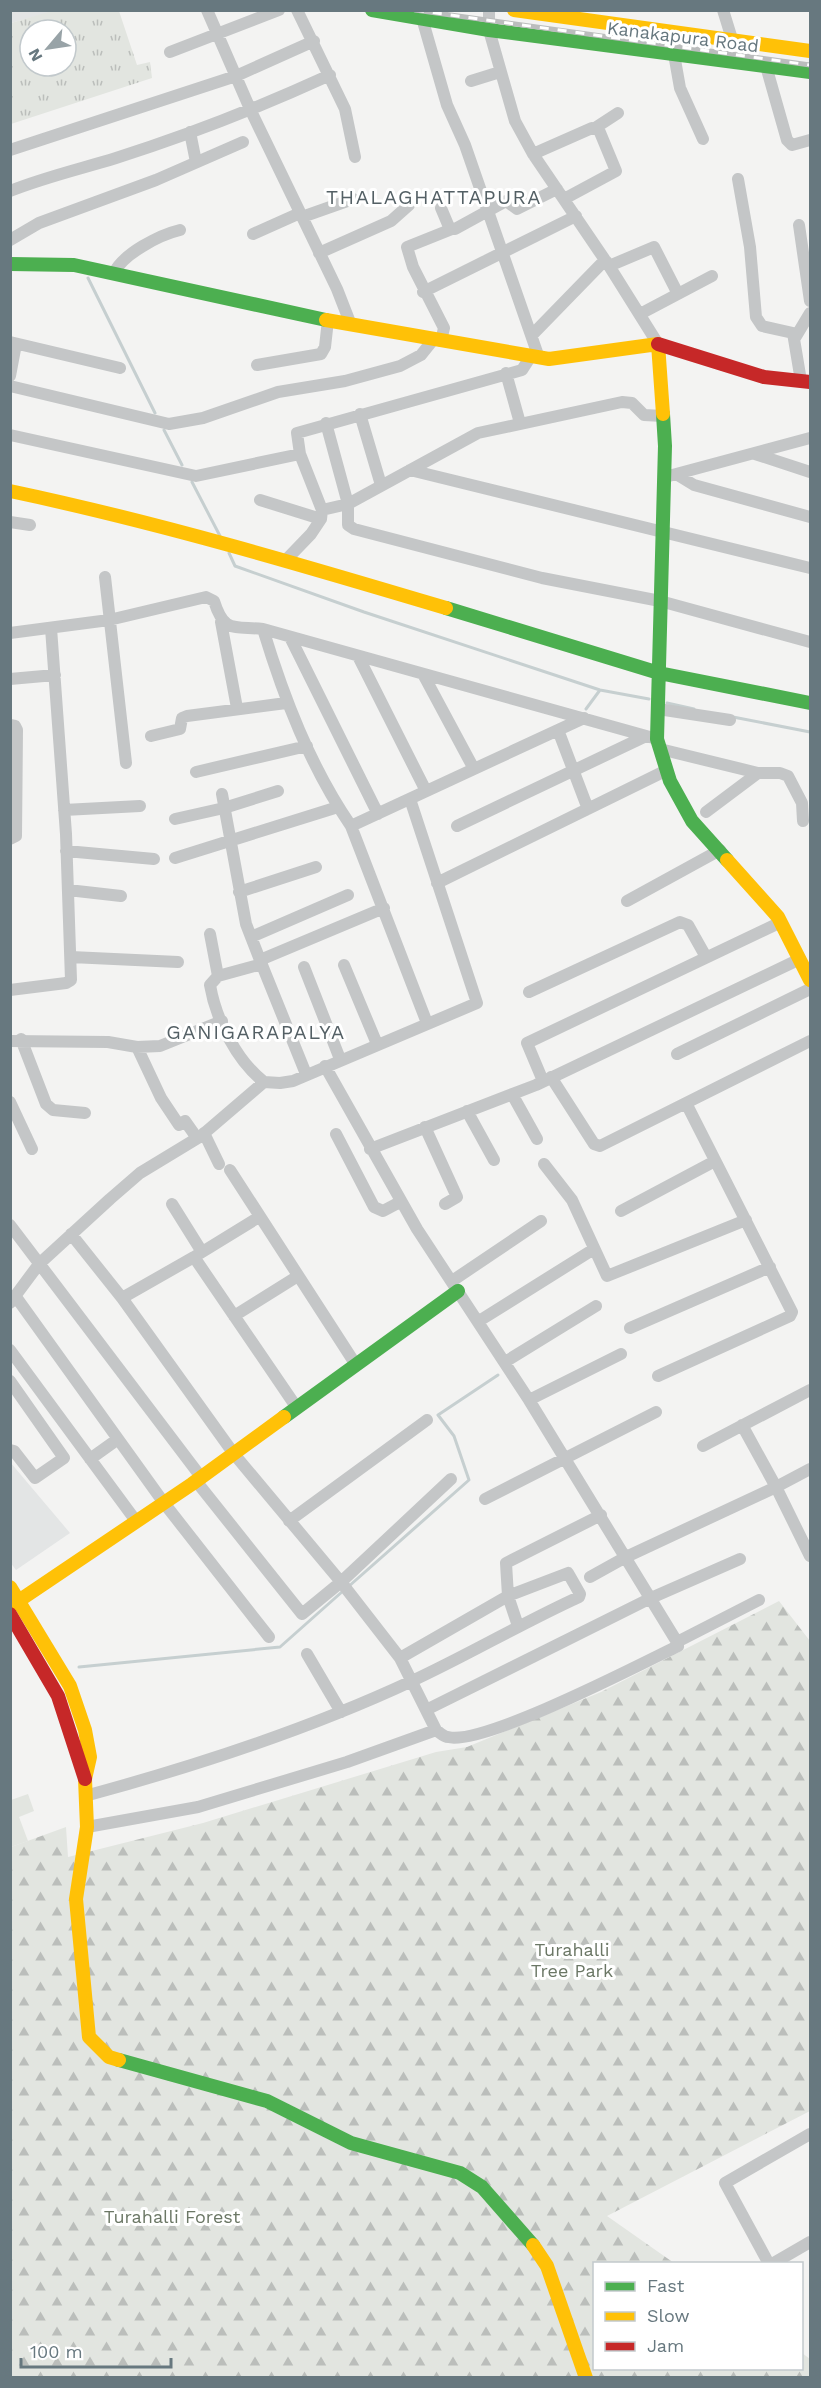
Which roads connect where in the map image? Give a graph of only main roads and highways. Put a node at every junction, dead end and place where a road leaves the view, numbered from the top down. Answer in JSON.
{"nodes":[{"id":1,"x":372,"y":10,"type":"edge"},
{"id":2,"x":514,"y":10,"type":"edge"},
{"id":3,"x":549,"y":13,"type":"edge"},
{"id":4,"x":810,"y":51,"type":"edge"},
{"id":5,"x":810,"y":72,"type":"edge"},
{"id":6,"x":10,"y":264,"type":"edge"},
{"id":7,"x":658,"y":344,"type":"junction"},
{"id":8,"x":806,"y":382,"type":"edge"},
{"id":9,"x":10,"y":490,"type":"edge"},
{"id":10,"x":658,"y":673,"type":"junction"},
{"id":11,"x":810,"y":703,"type":"edge"},
{"id":12,"x":810,"y":980,"type":"edge"},
{"id":13,"x":455,"y":1286,"type":"road end"},
{"id":14,"x":10,"y":1587,"type":"edge"},
{"id":15,"x":15,"y":1603,"type":"edge"},
{"id":16,"x":10,"y":1614,"type":"edge"},
{"id":17,"x":85,"y":1779,"type":"junction"},
{"id":18,"x":586,"y":2378,"type":"edge"}],
"edges":[{"from":1,"to":5,"type":"main road","name":"Kanakapura Road"},
{"from":2,"to":3,"type":"main road","name":"Kanakapura Road"},
{"from":3,"to":4,"type":"main road","name":"Kanakapura Road"},
{"from":6,"to":7,"type":"main road"},
{"from":7,"to":8,"type":"main road"},
{"from":7,"to":10,"type":"main road"},
{"from":9,"to":10,"type":"main road"},
{"from":10,"to":11,"type":"main road"},
{"from":10,"to":12,"type":"main road"},
{"from":13,"to":15,"type":"main road"},
{"from":14,"to":15,"type":"main road"},
{"from":15,"to":17,"type":"main road"},
{"from":16,"to":17,"type":"main road"},
{"from":17,"to":18,"type":"main road"}]}
